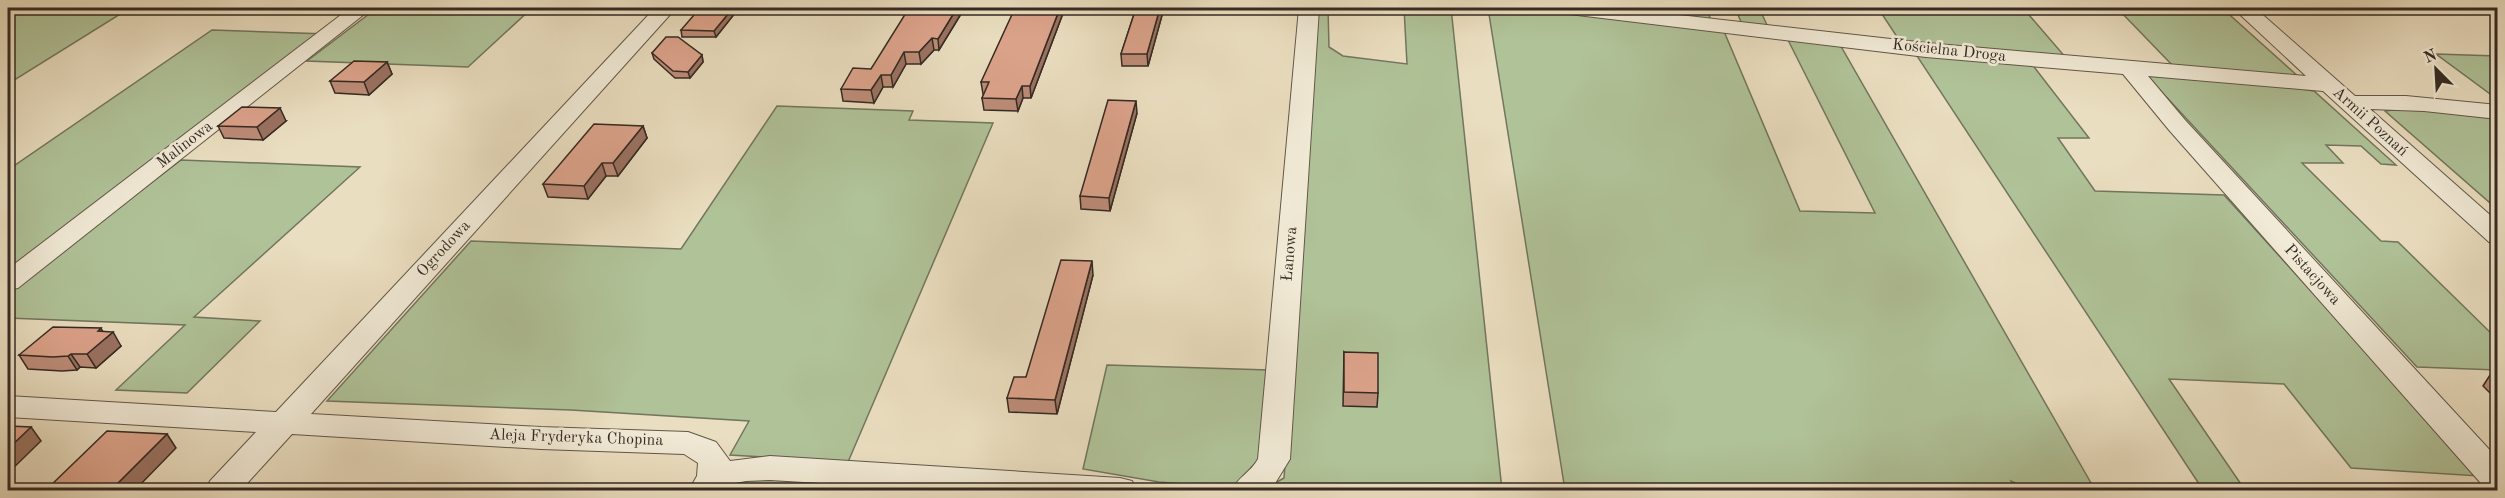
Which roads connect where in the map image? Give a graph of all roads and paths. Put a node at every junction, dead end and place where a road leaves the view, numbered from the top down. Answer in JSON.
{"nodes":[{"id":1,"x":363,"y":8,"type":"edge"},
{"id":2,"x":666,"y":8,"type":"edge"},
{"id":3,"x":1310,"y":8,"type":"edge"},
{"id":4,"x":1569,"y":8,"type":"edge"},
{"id":5,"x":2243,"y":8,"type":"edge"},
{"id":6,"x":2130,"y":68,"type":"junction"},
{"id":7,"x":2329,"y":85,"type":"junction"},
{"id":8,"x":2350,"y":104,"type":"junction"},
{"id":9,"x":2498,"y":112,"type":"edge"},
{"id":10,"x":2498,"y":236,"type":"edge"},
{"id":11,"x":8,"y":282,"type":"edge"},
{"id":12,"x":8,"y":406,"type":"edge"},
{"id":13,"x":284,"y":423,"type":"junction"},
{"id":14,"x":2498,"y":481,"type":"edge"},
{"id":15,"x":709,"y":483,"type":"edge"},
{"id":16,"x":222,"y":490,"type":"edge"},
{"id":17,"x":1120,"y":490,"type":"edge"},
{"id":18,"x":1248,"y":490,"type":"edge"}],
"edges":[{"from":1,"to":11,"type":"street","name":"Malinowa"},
{"from":2,"to":13,"type":"street","name":"Ogrodowa"},
{"from":3,"to":18,"type":"street","name":"Łanowa"},
{"from":4,"to":6,"type":"street","name":"Kościelna Droga"},
{"from":5,"to":7,"type":"street","name":"Armii Poznań"},
{"from":6,"to":7,"type":"street","name":"Kościelna Droga"},
{"from":6,"to":14,"type":"street","name":"Pistacjowa"},
{"from":7,"to":8,"type":"street","name":"Armii Poznań"},
{"from":8,"to":9,"type":"street"},
{"from":8,"to":10,"type":"street","name":"Armii Poznań"},
{"from":12,"to":13,"type":"street","name":"Aleja Fryderyka Chopina"},
{"from":13,"to":15,"type":"street","name":"Aleja Fryderyka Chopina"},
{"from":13,"to":16,"type":"street","name":"Ogrodowa"},
{"from":15,"to":17,"type":"street","name":"Aleja Fryderyka Chopina"}]}
